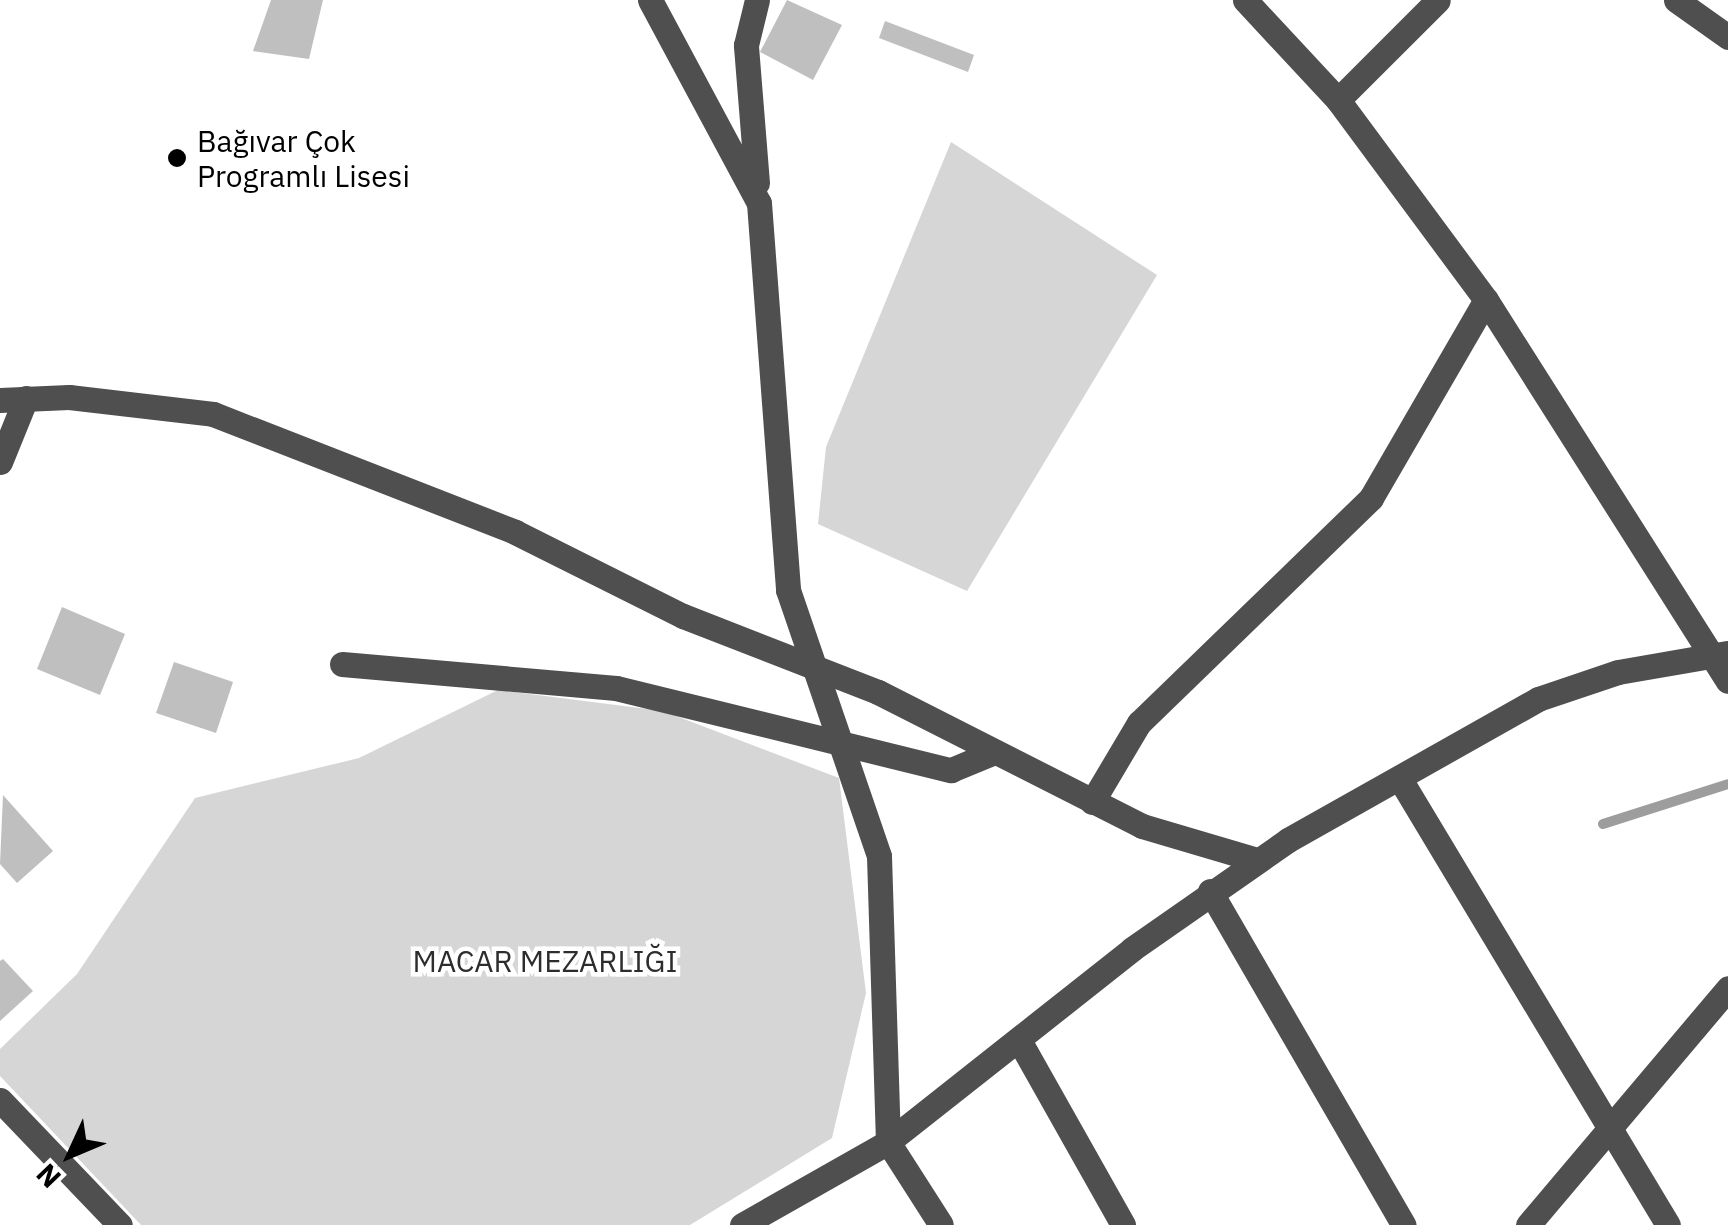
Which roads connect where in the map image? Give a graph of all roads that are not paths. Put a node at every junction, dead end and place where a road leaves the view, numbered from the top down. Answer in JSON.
{"nodes":[{"id":1,"x":650,"y":0,"type":"edge"},
{"id":2,"x":757,"y":0,"type":"edge"},
{"id":3,"x":1244,"y":0,"type":"edge"},
{"id":4,"x":1438,"y":0,"type":"edge"},
{"id":5,"x":1676,"y":0,"type":"edge"},
{"id":6,"x":1728,"y":36,"type":"edge"},
{"id":7,"x":1338,"y":100,"type":"junction"},
{"id":8,"x":759,"y":202,"type":"junction"},
{"id":9,"x":1486,"y":300,"type":"junction"},
{"id":10,"x":13,"y":399,"type":"edge"},
{"id":11,"x":0,"y":462,"type":"edge"},
{"id":12,"x":342,"y":664,"type":"dead end"},
{"id":13,"x":1724,"y":665,"type":"edge"},
{"id":14,"x":814,"y":666,"type":"junction"},
{"id":15,"x":846,"y":751,"type":"junction"},
{"id":16,"x":992,"y":753,"type":"junction"},
{"id":17,"x":1400,"y":779,"type":"junction"},
{"id":18,"x":1092,"y":802,"type":"junction"},
{"id":19,"x":1257,"y":860,"type":"junction"},
{"id":20,"x":1210,"y":892,"type":"junction"},
{"id":21,"x":1728,"y":988,"type":"edge"},
{"id":22,"x":1020,"y":1042,"type":"junction"},
{"id":23,"x":0,"y":1100,"type":"edge"},
{"id":24,"x":1610,"y":1130,"type":"junction"},
{"id":25,"x":888,"y":1142,"type":"junction"},
{"id":26,"x":120,"y":1225,"type":"edge"},
{"id":27,"x":742,"y":1225,"type":"edge"},
{"id":28,"x":941,"y":1225,"type":"edge"},
{"id":29,"x":1123,"y":1225,"type":"edge"},
{"id":30,"x":1404,"y":1225,"type":"edge"},
{"id":31,"x":1528,"y":1225,"type":"edge"},
{"id":32,"x":1668,"y":1225,"type":"edge"}],
"edges":[{"from":1,"to":8,"type":"street"},
{"from":2,"to":8,"type":"street"},
{"from":3,"to":7,"type":"street"},
{"from":4,"to":7,"type":"street"},
{"from":5,"to":6,"type":"street"},
{"from":7,"to":9,"type":"street"},
{"from":8,"to":14,"type":"street"},
{"from":9,"to":13,"type":"street"},
{"from":9,"to":18,"type":"street"},
{"from":10,"to":11,"type":"street"},
{"from":10,"to":14,"type":"street"},
{"from":12,"to":15,"type":"street"},
{"from":13,"to":17,"type":"street"},
{"from":14,"to":15,"type":"street"},
{"from":14,"to":16,"type":"street"},
{"from":15,"to":16,"type":"street"},
{"from":15,"to":25,"type":"street"},
{"from":16,"to":18,"type":"street"},
{"from":17,"to":19,"type":"street"},
{"from":17,"to":24,"type":"street"},
{"from":18,"to":19,"type":"street"},
{"from":19,"to":20,"type":"street"},
{"from":20,"to":22,"type":"street"},
{"from":20,"to":30,"type":"street"},
{"from":21,"to":24,"type":"street"},
{"from":22,"to":25,"type":"street"},
{"from":22,"to":29,"type":"street"},
{"from":23,"to":26,"type":"street"},
{"from":24,"to":31,"type":"street"},
{"from":24,"to":32,"type":"street"},
{"from":25,"to":27,"type":"street"},
{"from":25,"to":28,"type":"street"}]}
